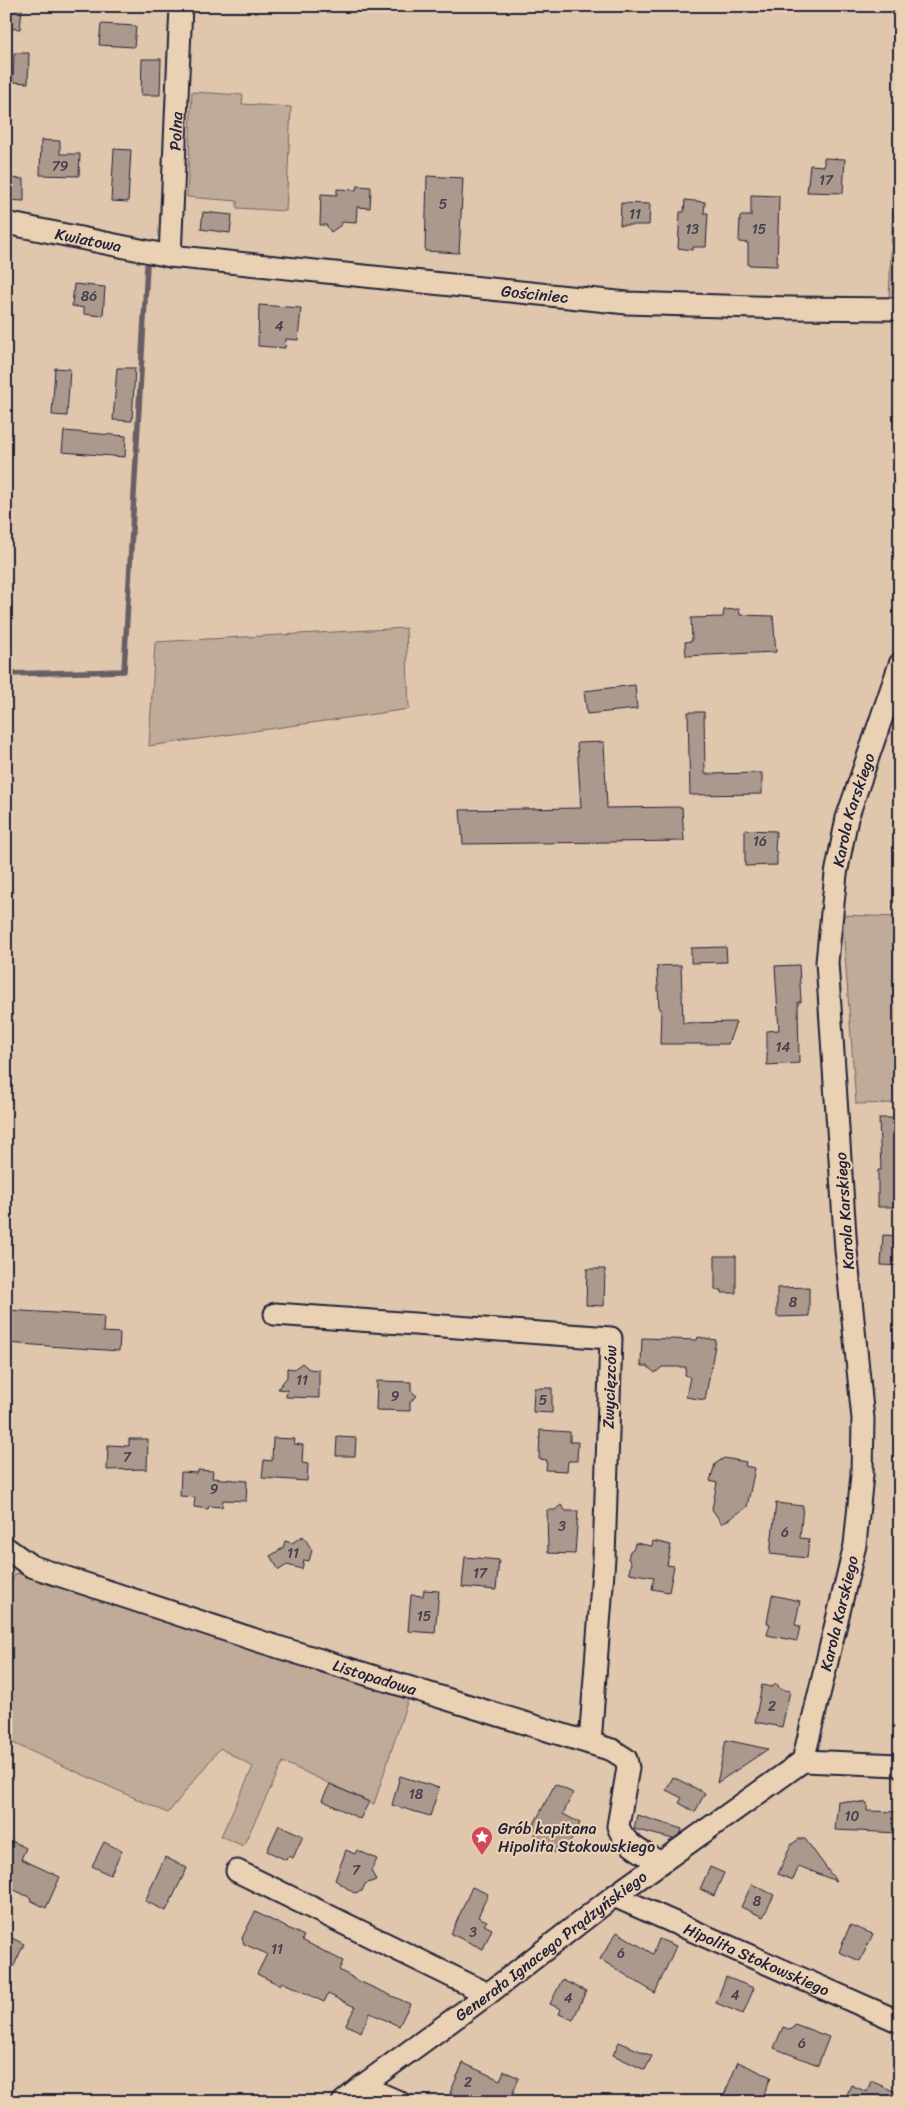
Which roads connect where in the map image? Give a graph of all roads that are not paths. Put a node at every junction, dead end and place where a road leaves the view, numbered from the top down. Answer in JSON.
{"nodes":[{"id":1,"x":181,"y":6,"type":"edge"},
{"id":2,"x":6,"y":223,"type":"edge"},
{"id":3,"x":170,"y":256,"type":"junction"},
{"id":4,"x":900,"y":309,"type":"edge"},
{"id":5,"x":900,"y":664,"type":"edge"},
{"id":6,"x":275,"y":1314,"type":"dead end"},
{"id":7,"x":6,"y":1548,"type":"edge"},
{"id":8,"x":590,"y":1743,"type":"junction"},
{"id":9,"x":803,"y":1761,"type":"junction"},
{"id":10,"x":900,"y":1765,"type":"edge"},
{"id":11,"x":661,"y":1863,"type":"junction"},
{"id":12,"x":237,"y":1871,"type":"dead end"},
{"id":13,"x":614,"y":1896,"type":"junction"},
{"id":14,"x":488,"y":1994,"type":"junction"},
{"id":15,"x":900,"y":2022,"type":"edge"},
{"id":16,"x":362,"y":2086,"type":"junction"},
{"id":17,"x":344,"y":2102,"type":"edge"},
{"id":18,"x":399,"y":2102,"type":"edge"}],
"edges":[{"from":1,"to":3,"type":"street","name":"Polna"},
{"from":2,"to":3,"type":"street","name":"Kwiatowa"},
{"from":3,"to":4,"type":"street","name":"Gościniec"},
{"from":5,"to":9,"type":"street","name":"Karola Karskiego"},
{"from":6,"to":8,"type":"street","name":"Zwycięzców"},
{"from":7,"to":8,"type":"street","name":"Listopadowa"},
{"from":8,"to":11,"type":"street","name":"Listopadowa"},
{"from":9,"to":10,"type":"street"},
{"from":9,"to":11,"type":"street","name":"Generała Ignacego Prądzyńskiego"},
{"from":11,"to":13,"type":"street","name":"Generała Ignacego Prądzyńskiego"},
{"from":12,"to":14,"type":"street"},
{"from":13,"to":14,"type":"street","name":"Generała Ignacego Prądzyńskiego"},
{"from":13,"to":15,"type":"street","name":"Hipolita Stokowskiego"},
{"from":14,"to":16,"type":"street","name":"Generała Ignacego Prądzyńskiego"},
{"from":16,"to":17,"type":"street","name":"Generała Ignacego Prądzyńskiego"},
{"from":16,"to":18,"type":"street"}]}
